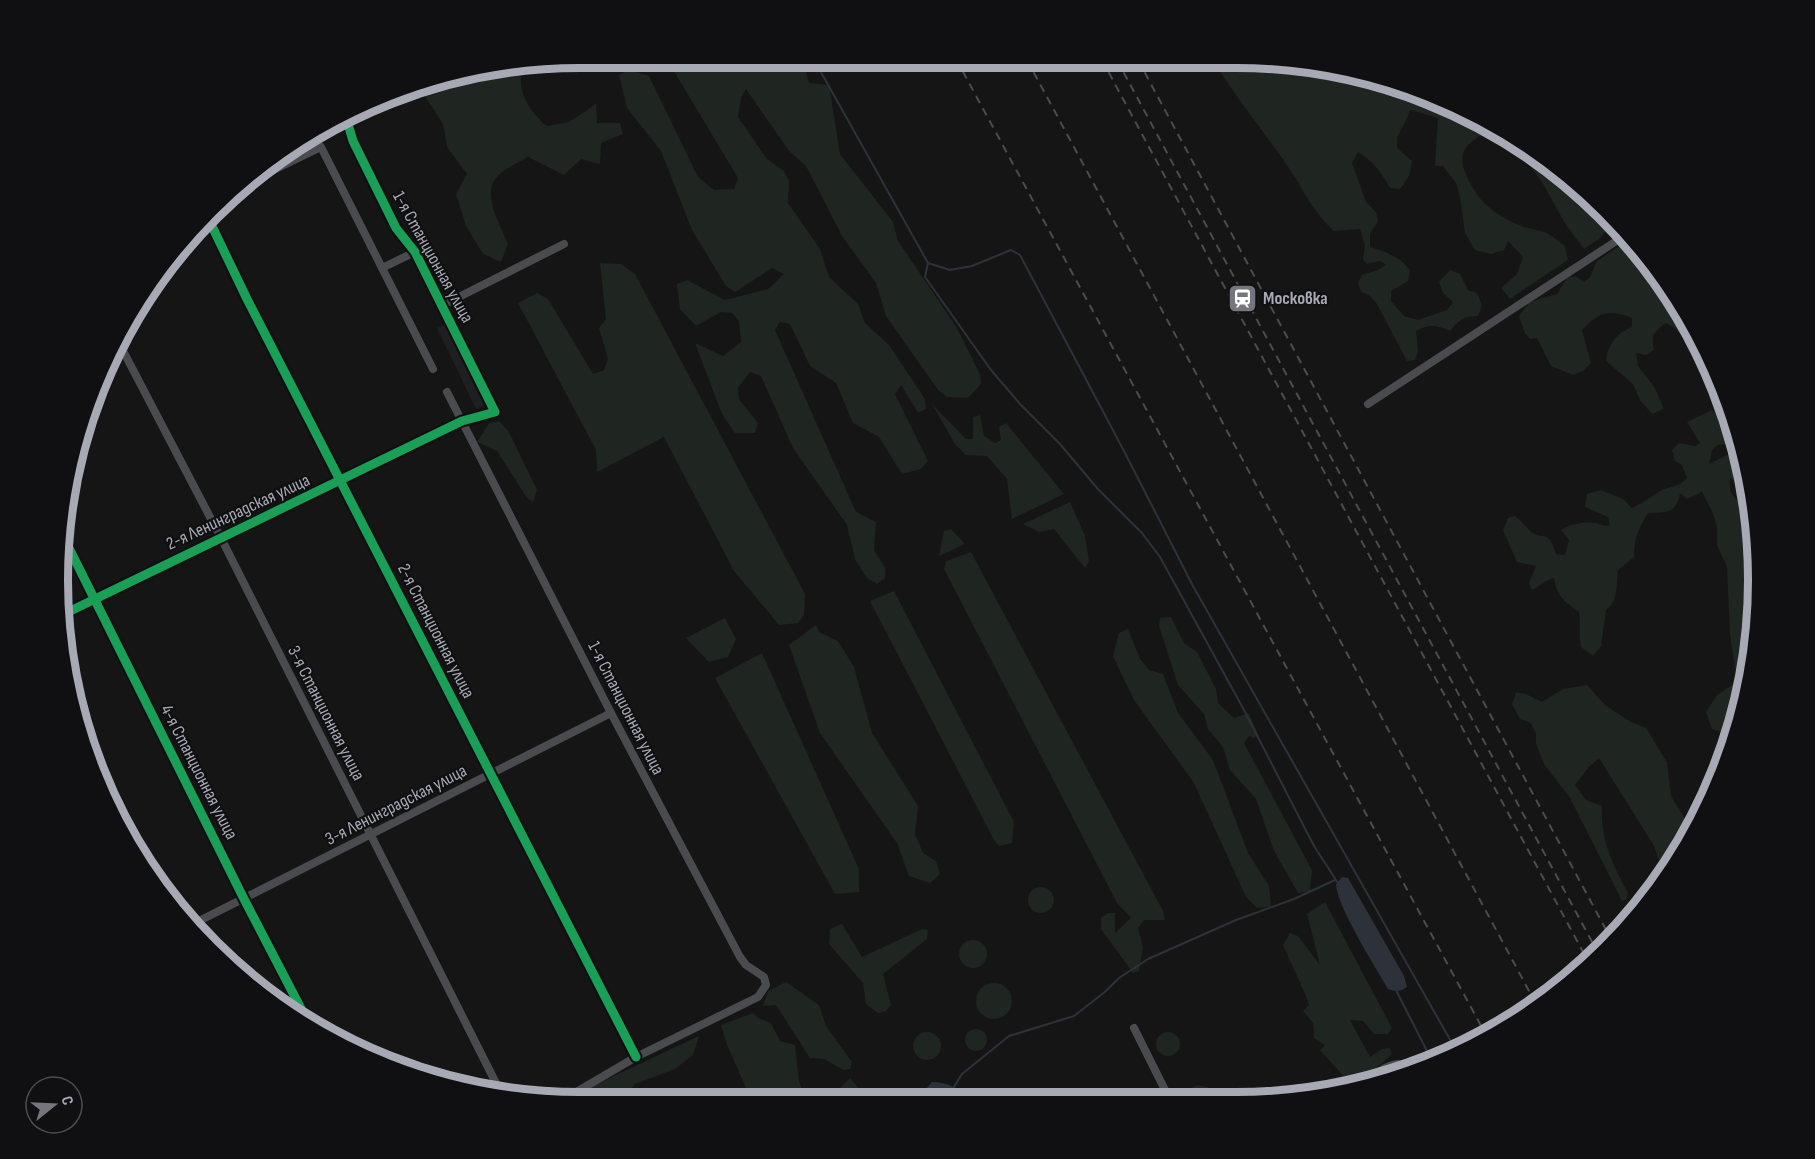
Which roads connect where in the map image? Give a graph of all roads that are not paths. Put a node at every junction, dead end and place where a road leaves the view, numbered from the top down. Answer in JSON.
{"nodes":[{"id":1,"x":348,"y":123,"type":"edge"},
{"id":2,"x":269,"y":172,"type":"edge"},
{"id":3,"x":211,"y":224,"type":"edge"},
{"id":4,"x":1618,"y":240,"type":"edge"},
{"id":5,"x":564,"y":244,"type":"dead end"},
{"id":6,"x":415,"y":252,"type":"junction"},
{"id":7,"x":382,"y":268,"type":"junction"},
{"id":8,"x":443,"y":305,"type":"junction"},
{"id":9,"x":122,"y":349,"type":"edge"},
{"id":10,"x":433,"y":369,"type":"dead end"},
{"id":11,"x":447,"y":392,"type":"dead end"},
{"id":12,"x":1368,"y":404,"type":"dead end"},
{"id":13,"x":495,"y":412,"type":"joint"},
{"id":14,"x":462,"y":421,"type":"junction"},
{"id":15,"x":341,"y":481,"type":"junction"},
{"id":16,"x":221,"y":538,"type":"junction"},
{"id":17,"x":69,"y":548,"type":"edge"},
{"id":18,"x":94,"y":598,"type":"junction"},
{"id":19,"x":69,"y":611,"type":"edge"},
{"id":20,"x":611,"y":713,"type":"junction"},
{"id":21,"x":491,"y":774,"type":"junction"},
{"id":22,"x":370,"y":835,"type":"junction"},
{"id":23,"x":244,"y":900,"type":"junction"},
{"id":24,"x":199,"y":921,"type":"edge"},
{"id":25,"x":301,"y":1009,"type":"edge"},
{"id":26,"x":1134,"y":1028,"type":"dead end"},
{"id":27,"x":636,"y":1057,"type":"junction"},
{"id":28,"x":1398,"y":1065,"type":"edge"},
{"id":29,"x":1383,"y":1069,"type":"edge"},
{"id":30,"x":497,"y":1085,"type":"edge"},
{"id":31,"x":577,"y":1092,"type":"edge"},
{"id":32,"x":1166,"y":1092,"type":"edge"}],
"edges":[{"from":1,"to":6,"type":"street","name":"1-я Станционная улица"},
{"from":2,"to":7,"type":"street"},
{"from":3,"to":15,"type":"street","name":"2-я Станционная улица"},
{"from":4,"to":12,"type":"street"},
{"from":5,"to":8,"type":"street"},
{"from":6,"to":7,"type":"street"},
{"from":6,"to":8,"type":"street","name":"1-я Станционная улица"},
{"from":7,"to":10,"type":"street"},
{"from":8,"to":13,"type":"street","name":"1-я Станционная улица"},
{"from":9,"to":16,"type":"street","name":"3-я Станционная улица"},
{"from":11,"to":14,"type":"street","name":"1-я Станционная улица"},
{"from":13,"to":14,"type":"street","name":"2-я Ленинградская улица"},
{"from":14,"to":15,"type":"street","name":"2-я Ленинградская улица"},
{"from":14,"to":20,"type":"street","name":"1-я Станционная улица"},
{"from":15,"to":16,"type":"street","name":"2-я Ленинградская улица"},
{"from":15,"to":21,"type":"street","name":"2-я Станционная улица"},
{"from":16,"to":18,"type":"street","name":"2-я Ленинградская улица"},
{"from":16,"to":22,"type":"street","name":"3-я Станционная улица"},
{"from":17,"to":18,"type":"street","name":"4-я Станционная улица"},
{"from":18,"to":19,"type":"street","name":"2-я Ленинградская улица"},
{"from":18,"to":23,"type":"street","name":"4-я Станционная улица"},
{"from":20,"to":21,"type":"street","name":"3-я Ленинградская улица"},
{"from":20,"to":27,"type":"street","name":"1-я Станционная улица"},
{"from":21,"to":22,"type":"street","name":"3-я Ленинградская улица"},
{"from":21,"to":27,"type":"street","name":"2-я Станционная улица"},
{"from":22,"to":23,"type":"street","name":"3-я Ленинградская улица"},
{"from":22,"to":30,"type":"street","name":"3-я Станционная улица"},
{"from":23,"to":24,"type":"street","name":"3-я Ленинградская улица"},
{"from":23,"to":25,"type":"street","name":"4-я Станционная улица"},
{"from":26,"to":32,"type":"street"},
{"from":27,"to":31,"type":"street"},
{"from":28,"to":29,"type":"street"}]}
